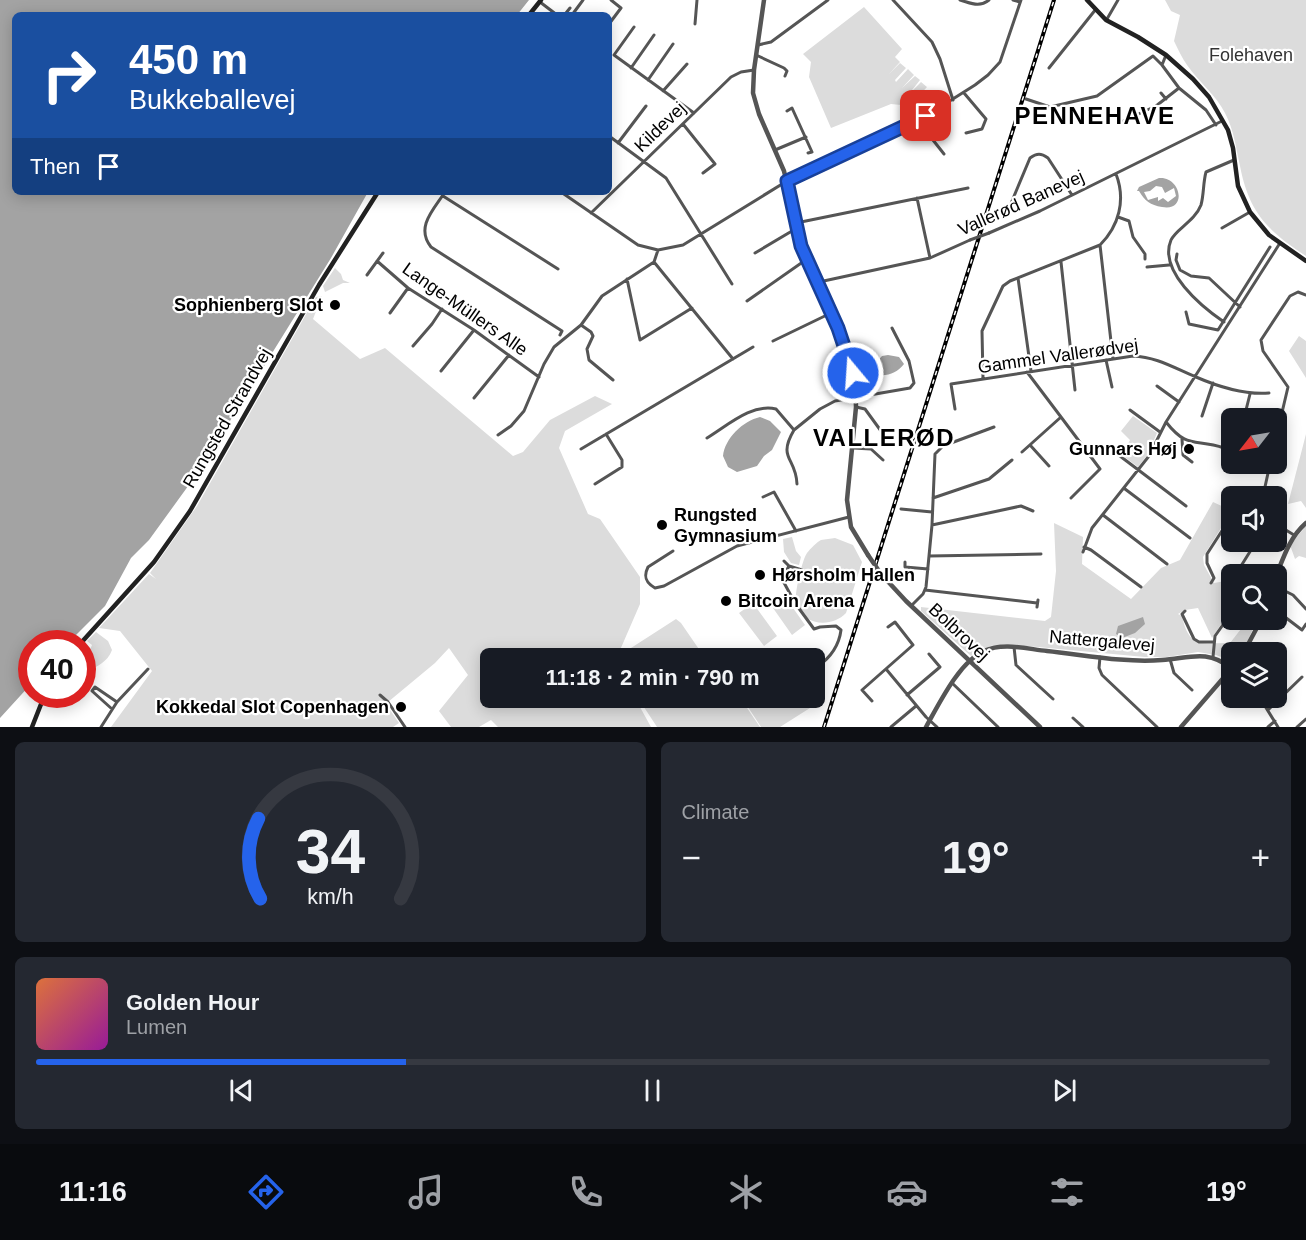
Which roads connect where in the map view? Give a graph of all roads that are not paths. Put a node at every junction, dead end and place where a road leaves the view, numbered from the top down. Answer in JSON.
{"nodes":[{"id":1,"x":611,"y":0,"type":"edge"},
{"id":2,"x":697,"y":0,"type":"edge"},
{"id":3,"x":764,"y":0,"type":"edge"},
{"id":4,"x":828,"y":0,"type":"edge"},
{"id":5,"x":893,"y":0,"type":"edge"},
{"id":6,"x":960,"y":0,"type":"edge"},
{"id":7,"x":989,"y":0,"type":"edge"},
{"id":8,"x":1013,"y":0,"type":"edge"},
{"id":9,"x":1087,"y":0,"type":"edge"},
{"id":10,"x":1118,"y":0,"type":"edge"},
{"id":11,"x":541,"y":1,"type":"edge"},
{"id":12,"x":1021,"y":1,"type":"edge"},
{"id":13,"x":570,"y":8,"type":"dead end"},
{"id":14,"x":1096,"y":9,"type":"junction"},
{"id":15,"x":554,"y":12,"type":"edge"},
{"id":16,"x":567,"y":12,"type":"edge"},
{"id":17,"x":612,"y":20,"type":"edge"},
{"id":18,"x":1106,"y":20,"type":"junction"},
{"id":19,"x":695,"y":24,"type":"dead end"},
{"id":20,"x":634,"y":27,"type":"dead end"},
{"id":21,"x":654,"y":35,"type":"dead end"},
{"id":22,"x":673,"y":44,"type":"dead end"},
{"id":23,"x":757,"y":45,"type":"junction"},
{"id":24,"x":756,"y":55,"type":"junction"},
{"id":25,"x":1167,"y":55,"type":"junction"},
{"id":26,"x":687,"y":64,"type":"dead end"},
{"id":27,"x":1161,"y":64,"type":"junction"},
{"id":28,"x":631,"y":68,"type":"junction"},
{"id":29,"x":1049,"y":68,"type":"dead end"},
{"id":30,"x":754,"y":70,"type":"junction"},
{"id":31,"x":785,"y":76,"type":"dead end"},
{"id":32,"x":648,"y":80,"type":"junction"},
{"id":33,"x":1179,"y":88,"type":"junction"},
{"id":34,"x":663,"y":91,"type":"junction"},
{"id":35,"x":964,"y":93,"type":"junction"},
{"id":36,"x":1161,"y":93,"type":"dead end"},
{"id":37,"x":1026,"y":99,"type":"dead end"},
{"id":38,"x":1166,"y":99,"type":"junction"},
{"id":39,"x":953,"y":100,"type":"junction"},
{"id":40,"x":646,"y":106,"type":"dead end"},
{"id":41,"x":787,"y":111,"type":"dead end"},
{"id":42,"x":694,"y":113,"type":"junction"},
{"id":43,"x":918,"y":121,"type":"junction"},
{"id":44,"x":1123,"y":121,"type":"dead end"},
{"id":45,"x":1224,"y":121,"type":"junction"},
{"id":46,"x":683,"y":124,"type":"junction"},
{"id":47,"x":1216,"y":125,"type":"junction"},
{"id":48,"x":966,"y":133,"type":"dead end"},
{"id":49,"x":806,"y":137,"type":"junction"},
{"id":50,"x":612,"y":138,"type":"edge"},
{"id":51,"x":618,"y":143,"type":"junction"},
{"id":52,"x":775,"y":150,"type":"junction"},
{"id":53,"x":808,"y":153,"type":"dead end"},
{"id":54,"x":944,"y":154,"type":"dead end"},
{"id":55,"x":1234,"y":160,"type":"junction"},
{"id":56,"x":644,"y":161,"type":"junction"},
{"id":57,"x":703,"y":172,"type":"dead end"},
{"id":58,"x":1116,"y":174,"type":"junction"},
{"id":59,"x":787,"y":181,"type":"junction"},
{"id":60,"x":968,"y":188,"type":"dead end"},
{"id":61,"x":612,"y":192,"type":"edge"},
{"id":62,"x":376,"y":195,"type":"edge"},
{"id":63,"x":443,"y":195,"type":"edge"},
{"id":64,"x":446,"y":195,"type":"edge"},
{"id":65,"x":565,"y":195,"type":"edge"},
{"id":66,"x":609,"y":195,"type":"edge"},
{"id":67,"x":1072,"y":195,"type":"junction"},
{"id":68,"x":917,"y":198,"type":"junction"},
{"id":69,"x":1250,"y":212,"type":"junction"},
{"id":70,"x":591,"y":213,"type":"junction"},
{"id":71,"x":1007,"y":213,"type":"dead end"},
{"id":72,"x":1118,"y":217,"type":"junction"},
{"id":73,"x":797,"y":225,"type":"junction"},
{"id":74,"x":1222,"y":228,"type":"dead end"},
{"id":75,"x":701,"y":234,"type":"junction"},
{"id":76,"x":1280,"y":243,"type":"junction"},
{"id":77,"x":1100,"y":245,"type":"junction"},
{"id":78,"x":1270,"y":248,"type":"dead end"},
{"id":79,"x":658,"y":250,"type":"junction"},
{"id":80,"x":383,"y":253,"type":"dead end"},
{"id":81,"x":755,"y":253,"type":"dead end"},
{"id":82,"x":1177,"y":254,"type":"dead end"},
{"id":83,"x":808,"y":258,"type":"junction"},
{"id":84,"x":930,"y":258,"type":"junction"},
{"id":85,"x":1145,"y":259,"type":"dead end"},
{"id":86,"x":376,"y":261,"type":"junction"},
{"id":87,"x":1306,"y":261,"type":"edge"},
{"id":88,"x":654,"y":262,"type":"junction"},
{"id":89,"x":1061,"y":262,"type":"junction"},
{"id":90,"x":1170,"y":265,"type":"junction"},
{"id":91,"x":1147,"y":267,"type":"dead end"},
{"id":92,"x":558,"y":269,"type":"dead end"},
{"id":93,"x":367,"y":275,"type":"dead end"},
{"id":94,"x":1018,"y":278,"type":"junction"},
{"id":95,"x":627,"y":279,"type":"junction"},
{"id":96,"x":819,"y":282,"type":"junction"},
{"id":97,"x":732,"y":284,"type":"dead end"},
{"id":98,"x":408,"y":288,"type":"junction"},
{"id":99,"x":1306,"y":295,"type":"edge"},
{"id":100,"x":747,"y":301,"type":"dead end"},
{"id":101,"x":1236,"y":303,"type":"junction"},
{"id":102,"x":1240,"y":307,"type":"junction"},
{"id":103,"x":692,"y":308,"type":"junction"},
{"id":104,"x":442,"y":309,"type":"junction"},
{"id":105,"x":831,"y":312,"type":"junction"},
{"id":106,"x":1186,"y":312,"type":"dead end"},
{"id":107,"x":390,"y":313,"type":"dead end"},
{"id":108,"x":1224,"y":322,"type":"junction"},
{"id":109,"x":581,"y":325,"type":"junction"},
{"id":110,"x":892,"y":328,"type":"dead end"},
{"id":111,"x":474,"y":330,"type":"junction"},
{"id":112,"x":560,"y":335,"type":"dead end"},
{"id":113,"x":773,"y":341,"type":"dead end"},
{"id":114,"x":413,"y":346,"type":"dead end"},
{"id":115,"x":753,"y":348,"type":"dead end"},
{"id":116,"x":508,"y":355,"type":"junction"},
{"id":117,"x":733,"y":359,"type":"junction"},
{"id":118,"x":1113,"y":359,"type":"junction"},
{"id":119,"x":1106,"y":360,"type":"junction"},
{"id":120,"x":1071,"y":366,"type":"junction"},
{"id":121,"x":441,"y":371,"type":"dead end"},
{"id":122,"x":1029,"y":372,"type":"junction"},
{"id":123,"x":539,"y":377,"type":"junction"},
{"id":124,"x":1195,"y":377,"type":"junction"},
{"id":125,"x":983,"y":379,"type":"junction"},
{"id":126,"x":613,"y":380,"type":"dead end"},
{"id":127,"x":1213,"y":383,"type":"junction"},
{"id":128,"x":1157,"y":386,"type":"dead end"},
{"id":129,"x":1112,"y":387,"type":"dead end"},
{"id":130,"x":1075,"y":390,"type":"dead end"},
{"id":131,"x":1250,"y":393,"type":"junction"},
{"id":132,"x":1269,"y":393,"type":"dead end"},
{"id":133,"x":857,"y":397,"type":"junction"},
{"id":134,"x":474,"y":398,"type":"dead end"},
{"id":135,"x":1179,"y":402,"type":"junction"},
{"id":136,"x":856,"y":407,"type":"junction"},
{"id":137,"x":1246,"y":408,"type":"edge"},
{"id":138,"x":1283,"y":408,"type":"edge"},
{"id":139,"x":955,"y":409,"type":"dead end"},
{"id":140,"x":1130,"y":410,"type":"dead end"},
{"id":141,"x":1202,"y":416,"type":"dead end"},
{"id":142,"x":1061,"y":417,"type":"junction"},
{"id":143,"x":1166,"y":422,"type":"junction"},
{"id":144,"x":994,"y":427,"type":"dead end"},
{"id":145,"x":794,"y":430,"type":"junction"},
{"id":146,"x":881,"y":431,"type":"dead end"},
{"id":147,"x":1160,"y":433,"type":"junction"},
{"id":148,"x":606,"y":434,"type":"junction"},
{"id":149,"x":498,"y":435,"type":"dead end"},
{"id":150,"x":707,"y":438,"type":"dead end"},
{"id":151,"x":1182,"y":439,"type":"junction"},
{"id":152,"x":1030,"y":445,"type":"junction"},
{"id":153,"x":1221,"y":447,"type":"edge"},
{"id":154,"x":852,"y":448,"type":"junction"},
{"id":155,"x":581,"y":449,"type":"dead end"},
{"id":156,"x":1112,"y":450,"type":"dead end"},
{"id":157,"x":1022,"y":452,"type":"dead end"},
{"id":158,"x":883,"y":460,"type":"dead end"},
{"id":159,"x":1012,"y":460,"type":"dead end"},
{"id":160,"x":1192,"y":462,"type":"dead end"},
{"id":161,"x":1049,"y":466,"type":"dead end"},
{"id":162,"x":1139,"y":470,"type":"junction"},
{"id":163,"x":596,"y":484,"type":"dead end"},
{"id":164,"x":797,"y":484,"type":"dead end"},
{"id":165,"x":1124,"y":489,"type":"junction"},
{"id":166,"x":763,"y":497,"type":"dead end"},
{"id":167,"x":933,"y":498,"type":"junction"},
{"id":168,"x":1071,"y":498,"type":"dead end"},
{"id":169,"x":1186,"y":506,"type":"dead end"},
{"id":170,"x":902,"y":509,"type":"dead end"},
{"id":171,"x":1033,"y":511,"type":"dead end"},
{"id":172,"x":932,"y":512,"type":"junction"},
{"id":173,"x":1103,"y":515,"type":"junction"},
{"id":174,"x":849,"y":517,"type":"junction"},
{"id":175,"x":1306,"y":523,"type":"edge"},
{"id":176,"x":932,"y":525,"type":"junction"},
{"id":177,"x":796,"y":531,"type":"junction"},
{"id":178,"x":1287,"y":531,"type":"edge"},
{"id":179,"x":1221,"y":532,"type":"edge"},
{"id":180,"x":1294,"y":535,"type":"junction"},
{"id":181,"x":1190,"y":538,"type":"dead end"},
{"id":182,"x":1083,"y":547,"type":"junction"},
{"id":183,"x":673,"y":551,"type":"dead end"},
{"id":184,"x":1083,"y":552,"type":"dead end"},
{"id":185,"x":1041,"y":554,"type":"dead end"},
{"id":186,"x":929,"y":556,"type":"junction"},
{"id":187,"x":783,"y":561,"type":"dead end"},
{"id":188,"x":905,"y":562,"type":"dead end"},
{"id":189,"x":1167,"y":564,"type":"dead end"},
{"id":190,"x":1281,"y":564,"type":"edge"},
{"id":191,"x":789,"y":568,"type":"junction"},
{"id":192,"x":928,"y":569,"type":"junction"},
{"id":193,"x":801,"y":572,"type":"dead end"},
{"id":194,"x":1211,"y":583,"type":"dead end"},
{"id":195,"x":1141,"y":587,"type":"dead end"},
{"id":196,"x":925,"y":590,"type":"junction"},
{"id":197,"x":1287,"y":592,"type":"edge"},
{"id":198,"x":1037,"y":603,"type":"dead end"},
{"id":199,"x":911,"y":606,"type":"junction"},
{"id":200,"x":1306,"y":609,"type":"edge"},
{"id":201,"x":1182,"y":612,"type":"dead end"},
{"id":202,"x":1287,"y":619,"type":"edge"},
{"id":203,"x":1306,"y":624,"type":"edge"},
{"id":204,"x":888,"y":627,"type":"dead end"},
{"id":205,"x":1221,"y":628,"type":"edge"},
{"id":206,"x":93,"y":630,"type":"edge"},
{"id":207,"x":1214,"y":642,"type":"junction"},
{"id":208,"x":1014,"y":647,"type":"junction"},
{"id":209,"x":929,"y":654,"type":"dead end"},
{"id":210,"x":1100,"y":657,"type":"junction"},
{"id":211,"x":1213,"y":657,"type":"junction"},
{"id":212,"x":1170,"y":659,"type":"junction"},
{"id":213,"x":825,"y":660,"type":"edge"},
{"id":214,"x":971,"y":662,"type":"junction"},
{"id":215,"x":1221,"y":662,"type":"edge"},
{"id":216,"x":148,"y":669,"type":"dead end"},
{"id":217,"x":886,"y":669,"type":"junction"},
{"id":218,"x":1302,"y":677,"type":"dead end"},
{"id":219,"x":1221,"y":680,"type":"edge"},
{"id":220,"x":952,"y":683,"type":"junction"},
{"id":221,"x":1192,"y":690,"type":"dead end"},
{"id":222,"x":380,"y":695,"type":"dead end"},
{"id":223,"x":907,"y":695,"type":"junction"},
{"id":224,"x":1053,"y":699,"type":"dead end"},
{"id":225,"x":872,"y":701,"type":"dead end"},
{"id":226,"x":117,"y":702,"type":"junction"},
{"id":227,"x":916,"y":706,"type":"junction"},
{"id":228,"x":39,"y":708,"type":"edge"},
{"id":229,"x":112,"y":709,"type":"junction"},
{"id":230,"x":1269,"y":710,"type":"joint"},
{"id":231,"x":1073,"y":718,"type":"dead end"},
{"id":232,"x":1306,"y":719,"type":"edge"},
{"id":233,"x":930,"y":720,"type":"junction"},
{"id":234,"x":1275,"y":721,"type":"junction"},
{"id":235,"x":32,"y":727,"type":"edge"},
{"id":236,"x":101,"y":727,"type":"edge"},
{"id":237,"x":405,"y":727,"type":"edge"},
{"id":238,"x":891,"y":727,"type":"edge"},
{"id":239,"x":926,"y":727,"type":"edge"},
{"id":240,"x":937,"y":727,"type":"edge"},
{"id":241,"x":998,"y":727,"type":"edge"},
{"id":242,"x":1040,"y":727,"type":"edge"},
{"id":243,"x":1083,"y":727,"type":"edge"},
{"id":244,"x":1157,"y":727,"type":"edge"},
{"id":245,"x":1182,"y":727,"type":"edge"},
{"id":246,"x":1268,"y":727,"type":"edge"},
{"id":247,"x":1278,"y":727,"type":"edge"},
{"id":248,"x":1297,"y":727,"type":"edge"}],
"edges":[{"from":1,"to":17,"type":"street"},
{"from":2,"to":19,"type":"street"},
{"from":3,"to":23,"type":"street","name":"Bolbrovej"},
{"from":4,"to":23,"type":"street"},
{"from":5,"to":39,"type":"street"},
{"from":6,"to":7,"type":"street"},
{"from":8,"to":12,"type":"street"},
{"from":9,"to":14,"type":"main road"},
{"from":10,"to":18,"type":"street"},
{"from":11,"to":15,"type":"street"},
{"from":12,"to":35,"type":"street"},
{"from":13,"to":16,"type":"street"},
{"from":14,"to":18,"type":"main road"},
{"from":14,"to":29,"type":"street"},
{"from":18,"to":25,"type":"main road"},
{"from":20,"to":28,"type":"street"},
{"from":21,"to":28,"type":"street"},
{"from":22,"to":32,"type":"street"},
{"from":23,"to":24,"type":"street","name":"Bolbrovej"},
{"from":24,"to":30,"type":"street","name":"Bolbrovej"},
{"from":24,"to":31,"type":"street"},
{"from":25,"to":27,"type":"street"},
{"from":25,"to":45,"type":"main road"},
{"from":26,"to":34,"type":"street"},
{"from":27,"to":33,"type":"street"},
{"from":27,"to":37,"type":"street"},
{"from":28,"to":32,"type":"street"},
{"from":30,"to":42,"type":"street","name":"Kildevej"},
{"from":30,"to":52,"type":"street","name":"Bolbrovej"},
{"from":32,"to":34,"type":"street"},
{"from":33,"to":38,"type":"street"},
{"from":33,"to":47,"type":"street"},
{"from":34,"to":42,"type":"street"},
{"from":35,"to":39,"type":"street"},
{"from":35,"to":48,"type":"street"},
{"from":36,"to":38,"type":"street"},
{"from":38,"to":44,"type":"street"},
{"from":39,"to":43,"type":"street"},
{"from":40,"to":51,"type":"street"},
{"from":41,"to":49,"type":"street"},
{"from":42,"to":46,"type":"street","name":"Kildevej"},
{"from":43,"to":54,"type":"street"},
{"from":43,"to":59,"type":"street"},
{"from":45,"to":47,"type":"street","name":"Vallerød Banevej"},
{"from":45,"to":55,"type":"main road"},
{"from":46,"to":56,"type":"street","name":"Kildevej"},
{"from":46,"to":57,"type":"street"},
{"from":47,"to":58,"type":"street","name":"Vallerød Banevej"},
{"from":49,"to":52,"type":"street"},
{"from":49,"to":53,"type":"street"},
{"from":50,"to":51,"type":"street"},
{"from":51,"to":56,"type":"street"},
{"from":52,"to":59,"type":"street","name":"Bolbrovej"},
{"from":55,"to":69,"type":"main road"},
{"from":55,"to":90,"type":"street"},
{"from":56,"to":61,"type":"street","name":"Kildevej"},
{"from":56,"to":75,"type":"street"},
{"from":58,"to":67,"type":"street","name":"Vallerød Banevej"},
{"from":58,"to":72,"type":"street"},
{"from":59,"to":73,"type":"street","name":"Bolbrovej"},
{"from":59,"to":75,"type":"street"},
{"from":60,"to":68,"type":"street"},
{"from":62,"to":206,"type":"main road","name":"Rungsted Strandvej"},
{"from":63,"to":112,"type":"street"},
{"from":64,"to":92,"type":"street"},
{"from":65,"to":70,"type":"street"},
{"from":66,"to":70,"type":"street","name":"Kildevej"},
{"from":67,"to":71,"type":"street"},
{"from":67,"to":84,"type":"street","name":"Vallerød Banevej","bridge":true},
{"from":68,"to":73,"type":"street"},
{"from":68,"to":84,"type":"street"},
{"from":69,"to":74,"type":"street"},
{"from":69,"to":76,"type":"main road"},
{"from":70,"to":79,"type":"street"},
{"from":72,"to":77,"type":"street"},
{"from":72,"to":85,"type":"street"},
{"from":73,"to":81,"type":"street"},
{"from":73,"to":83,"type":"street","name":"Bolbrovej"},
{"from":75,"to":79,"type":"street"},
{"from":75,"to":97,"type":"street"},
{"from":76,"to":87,"type":"main road"},
{"from":76,"to":102,"type":"street"},
{"from":77,"to":89,"type":"street"},
{"from":77,"to":118,"type":"street"},
{"from":78,"to":101,"type":"street"},
{"from":79,"to":88,"type":"street"},
{"from":80,"to":86,"type":"street","name":"Lange-Müllers Alle"},
{"from":82,"to":101,"type":"street"},
{"from":83,"to":96,"type":"street","name":"Bolbrovej"},
{"from":83,"to":100,"type":"street"},
{"from":84,"to":96,"type":"street","name":"Vallerød Banevej"},
{"from":86,"to":93,"type":"street","name":"Lange-Müllers Alle"},
{"from":86,"to":98,"type":"street","name":"Lange-Müllers Alle"},
{"from":88,"to":95,"type":"street"},
{"from":88,"to":103,"type":"street"},
{"from":89,"to":94,"type":"street"},
{"from":89,"to":120,"type":"street"},
{"from":90,"to":91,"type":"street"},
{"from":90,"to":108,"type":"street"},
{"from":94,"to":122,"type":"street"},
{"from":94,"to":125,"type":"street"},
{"from":95,"to":103,"type":"street"},
{"from":95,"to":109,"type":"street"},
{"from":96,"to":105,"type":"street","name":"Bolbrovej"},
{"from":98,"to":104,"type":"street","name":"Lange-Müllers Alle"},
{"from":98,"to":107,"type":"street"},
{"from":99,"to":138,"type":"street"},
{"from":101,"to":102,"type":"street"},
{"from":101,"to":108,"type":"street"},
{"from":102,"to":124,"type":"street"},
{"from":103,"to":117,"type":"street"},
{"from":104,"to":111,"type":"street","name":"Lange-Müllers Alle"},
{"from":104,"to":114,"type":"street"},
{"from":105,"to":113,"type":"street"},
{"from":105,"to":133,"type":"street","name":"Bolbrovej"},
{"from":106,"to":108,"type":"street"},
{"from":109,"to":123,"type":"street"},
{"from":109,"to":126,"type":"street"},
{"from":110,"to":133,"type":"street"},
{"from":111,"to":116,"type":"street","name":"Lange-Müllers Alle"},
{"from":111,"to":121,"type":"street"},
{"from":115,"to":117,"type":"street"},
{"from":116,"to":123,"type":"street","name":"Lange-Müllers Alle"},
{"from":116,"to":134,"type":"street"},
{"from":117,"to":148,"type":"street"},
{"from":118,"to":119,"type":"street","name":"Gammel Vallerødvej"},
{"from":118,"to":124,"type":"street","name":"Gammel Vallerødvej"},
{"from":119,"to":120,"type":"street","name":"Gammel Vallerødvej"},
{"from":119,"to":129,"type":"street"},
{"from":120,"to":122,"type":"street","name":"Gammel Vallerødvej"},
{"from":120,"to":130,"type":"street"},
{"from":122,"to":125,"type":"street","name":"Gammel Vallerødvej"},
{"from":122,"to":142,"type":"street"},
{"from":123,"to":149,"type":"street"},
{"from":124,"to":127,"type":"street","name":"Gammel Vallerødvej"},
{"from":124,"to":135,"type":"street"},
{"from":125,"to":139,"type":"street","name":"Gammel Vallerødvej"},
{"from":127,"to":131,"type":"street","name":"Gammel Vallerødvej"},
{"from":127,"to":141,"type":"street"},
{"from":128,"to":135,"type":"street"},
{"from":131,"to":132,"type":"street","name":"Gammel Vallerødvej"},
{"from":131,"to":137,"type":"street"},
{"from":133,"to":136,"type":"street","name":"Bolbrovej"},
{"from":133,"to":145,"type":"street"},
{"from":135,"to":143,"type":"street"},
{"from":136,"to":146,"type":"street"},
{"from":136,"to":154,"type":"street","name":"Bolbrovej"},
{"from":140,"to":147,"type":"street"},
{"from":142,"to":152,"type":"street"},
{"from":142,"to":168,"type":"street"},
{"from":143,"to":147,"type":"street"},
{"from":143,"to":151,"type":"street"},
{"from":144,"to":167,"type":"street"},
{"from":145,"to":150,"type":"street"},
{"from":145,"to":164,"type":"street"},
{"from":147,"to":162,"type":"street"},
{"from":148,"to":155,"type":"street"},
{"from":148,"to":163,"type":"street"},
{"from":151,"to":153,"type":"street"},
{"from":151,"to":160,"type":"street"},
{"from":152,"to":157,"type":"street"},
{"from":152,"to":161,"type":"street"},
{"from":154,"to":158,"type":"street"},
{"from":154,"to":174,"type":"street","name":"Bolbrovej"},
{"from":156,"to":162,"type":"street"},
{"from":159,"to":167,"type":"street"},
{"from":162,"to":165,"type":"street"},
{"from":162,"to":169,"type":"street"},
{"from":165,"to":173,"type":"street"},
{"from":165,"to":181,"type":"street"},
{"from":166,"to":177,"type":"street"},
{"from":167,"to":172,"type":"street"},
{"from":170,"to":172,"type":"street"},
{"from":171,"to":176,"type":"street"},
{"from":172,"to":176,"type":"street"},
{"from":173,"to":182,"type":"street"},
{"from":173,"to":189,"type":"street"},
{"from":174,"to":177,"type":"street"},
{"from":174,"to":199,"type":"street","name":"Bolbrovej","bridge":true},
{"from":175,"to":180,"type":"street"},
{"from":176,"to":186,"type":"street"},
{"from":177,"to":183,"type":"street"},
{"from":178,"to":180,"type":"street"},
{"from":179,"to":194,"type":"street"},
{"from":180,"to":190,"type":"street"},
{"from":182,"to":184,"type":"street"},
{"from":182,"to":195,"type":"street"},
{"from":185,"to":186,"type":"street"},
{"from":186,"to":192,"type":"street"},
{"from":187,"to":191,"type":"street"},
{"from":188,"to":192,"type":"street"},
{"from":191,"to":193,"type":"street"},
{"from":191,"to":213,"type":"street"},
{"from":192,"to":196,"type":"street"},
{"from":196,"to":198,"type":"street"},
{"from":196,"to":199,"type":"street"},
{"from":197,"to":200,"type":"street"},
{"from":199,"to":214,"type":"street","name":"Bolbrovej"},
{"from":201,"to":207,"type":"street"},
{"from":202,"to":203,"type":"street"},
{"from":204,"to":217,"type":"street"},
{"from":205,"to":207,"type":"street"},
{"from":207,"to":211,"type":"street"},
{"from":208,"to":210,"type":"street","name":"Nattergalevej"},
{"from":208,"to":214,"type":"street","name":"Nattergalevej"},
{"from":208,"to":224,"type":"street"},
{"from":209,"to":223,"type":"street"},
{"from":210,"to":212,"type":"street","name":"Nattergalevej"},
{"from":210,"to":244,"type":"street"},
{"from":211,"to":212,"type":"street","name":"Nattergalevej"},
{"from":211,"to":215,"type":"street"},
{"from":212,"to":221,"type":"street"},
{"from":214,"to":220,"type":"street"},
{"from":214,"to":242,"type":"street","name":"Bolbrovej"},
{"from":216,"to":226,"type":"street"},
{"from":217,"to":223,"type":"street"},
{"from":217,"to":225,"type":"street"},
{"from":218,"to":230,"type":"street"},
{"from":219,"to":245,"type":"street"},
{"from":220,"to":233,"type":"street"},
{"from":220,"to":241,"type":"street"},
{"from":222,"to":237,"type":"street"},
{"from":223,"to":227,"type":"street"},
{"from":226,"to":229,"type":"street"},
{"from":226,"to":229,"type":"street"},
{"from":227,"to":233,"type":"street"},
{"from":227,"to":238,"type":"street"},
{"from":228,"to":235,"type":"main road"},
{"from":229,"to":236,"type":"street"},
{"from":230,"to":234,"type":"street"},
{"from":231,"to":243,"type":"street"},
{"from":232,"to":248,"type":"street"},
{"from":233,"to":239,"type":"street"},
{"from":233,"to":240,"type":"street"},
{"from":234,"to":246,"type":"street"},
{"from":234,"to":247,"type":"street"}]}
